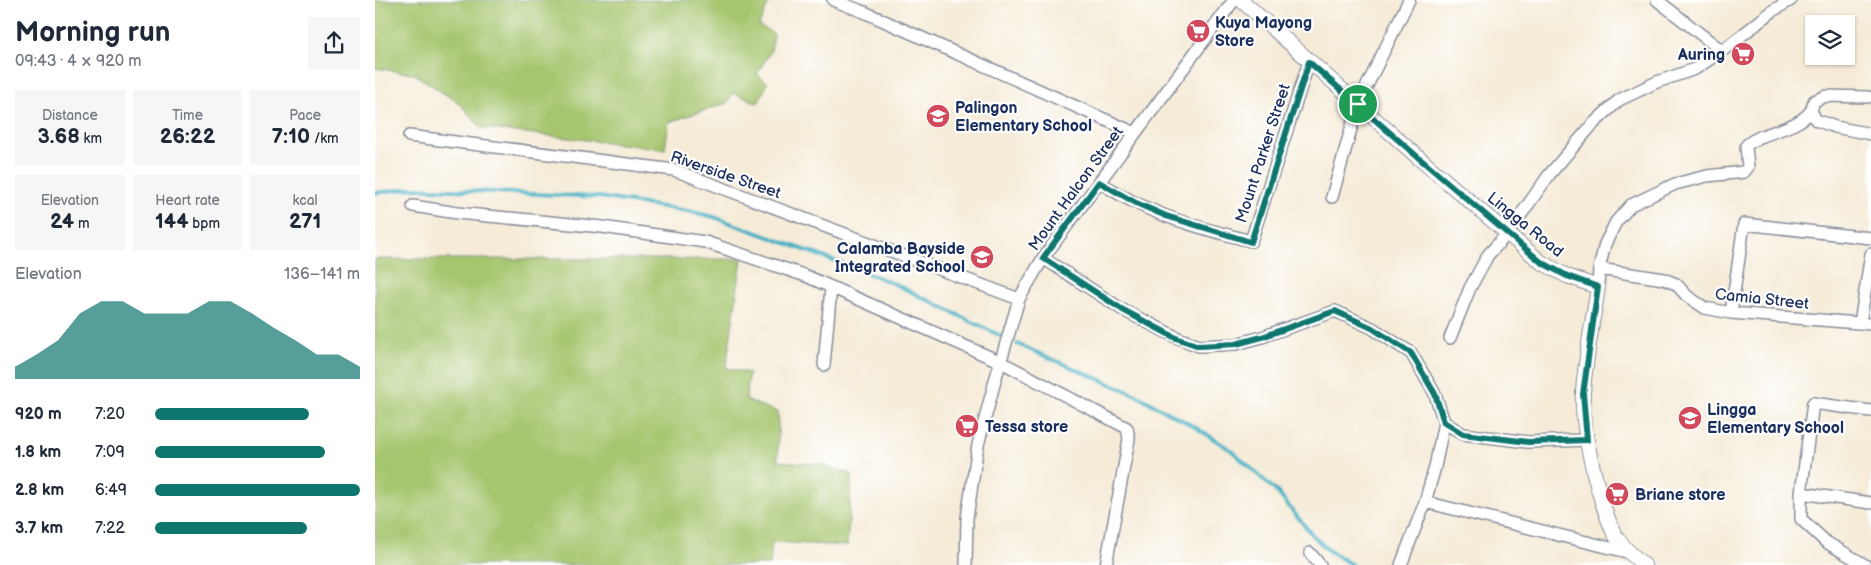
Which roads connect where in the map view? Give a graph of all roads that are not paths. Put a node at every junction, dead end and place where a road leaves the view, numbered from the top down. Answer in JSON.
{"nodes":[{"id":1,"x":833,"y":0,"type":"edge"},
{"id":2,"x":1234,"y":0,"type":"edge"},
{"id":3,"x":1241,"y":0,"type":"edge"},
{"id":4,"x":1409,"y":0,"type":"edge"},
{"id":5,"x":1657,"y":0,"type":"edge"},
{"id":6,"x":1791,"y":0,"type":"edge"},
{"id":7,"x":1722,"y":51,"type":"junction"},
{"id":8,"x":1309,"y":62,"type":"junction"},
{"id":9,"x":1868,"y":97,"type":"dead end"},
{"id":10,"x":1358,"y":104,"type":"junction"},
{"id":11,"x":1811,"y":111,"type":"junction"},
{"id":12,"x":1135,"y":133,"type":"junction"},
{"id":13,"x":1871,"y":134,"type":"edge"},
{"id":14,"x":409,"y":136,"type":"dead end"},
{"id":15,"x":1099,"y":182,"type":"junction"},
{"id":16,"x":1332,"y":197,"type":"dead end"},
{"id":17,"x":413,"y":206,"type":"dead end"},
{"id":18,"x":1508,"y":233,"type":"junction"},
{"id":19,"x":1871,"y":238,"type":"edge"},
{"id":20,"x":1871,"y":254,"type":"edge"},
{"id":21,"x":1043,"y":258,"type":"junction"},
{"id":22,"x":1599,"y":269,"type":"junction"},
{"id":23,"x":831,"y":287,"type":"junction"},
{"id":24,"x":1598,"y":287,"type":"junction"},
{"id":25,"x":1019,"y":299,"type":"junction"},
{"id":26,"x":1731,"y":313,"type":"junction"},
{"id":27,"x":1866,"y":324,"type":"edge"},
{"id":28,"x":1451,"y":338,"type":"dead end"},
{"id":29,"x":1001,"y":362,"type":"junction"},
{"id":30,"x":824,"y":365,"type":"dead end"},
{"id":31,"x":1871,"y":411,"type":"edge"},
{"id":32,"x":1444,"y":422,"type":"junction"},
{"id":33,"x":1587,"y":440,"type":"junction"},
{"id":34,"x":1801,"y":492,"type":"junction"},
{"id":35,"x":1425,"y":502,"type":"junction"},
{"id":36,"x":1871,"y":503,"type":"edge"},
{"id":37,"x":1627,"y":552,"type":"junction"},
{"id":38,"x":1310,"y":554,"type":"dead end"},
{"id":39,"x":966,"y":565,"type":"edge"},
{"id":40,"x":1106,"y":565,"type":"edge"},
{"id":41,"x":1319,"y":565,"type":"edge"},
{"id":42,"x":1401,"y":565,"type":"edge"},
{"id":43,"x":1644,"y":565,"type":"edge"},
{"id":44,"x":1865,"y":565,"type":"edge"}],
"edges":[{"from":1,"to":12,"type":"street"},
{"from":2,"to":12,"type":"street","name":"Mount Halcon Street"},
{"from":3,"to":8,"type":"street","name":"Lingga Road"},
{"from":4,"to":10,"type":"street"},
{"from":5,"to":7,"type":"street"},
{"from":6,"to":7,"type":"street"},
{"from":7,"to":18,"type":"street"},
{"from":8,"to":10,"type":"street","name":"Lingga Road"},
{"from":8,"to":15,"type":"street","name":"Mount Parker Street"},
{"from":9,"to":11,"type":"street"},
{"from":10,"to":16,"type":"street"},
{"from":10,"to":18,"type":"street","name":"Lingga Road"},
{"from":11,"to":13,"type":"street"},
{"from":11,"to":22,"type":"street"},
{"from":12,"to":15,"type":"street","name":"Mount Halcon Street"},
{"from":14,"to":25,"type":"street","name":"Riverside Street"},
{"from":15,"to":21,"type":"street","name":"Mount Halcon Street"},
{"from":17,"to":23,"type":"street"},
{"from":18,"to":24,"type":"street","name":"Lingga Road"},
{"from":18,"to":28,"type":"street"},
{"from":19,"to":26,"type":"street"},
{"from":20,"to":27,"type":"street"},
{"from":21,"to":25,"type":"street","name":"Mount Halcon Street"},
{"from":21,"to":32,"type":"street"},
{"from":22,"to":24,"type":"street"},
{"from":22,"to":26,"type":"street","name":"Camia Street"},
{"from":23,"to":29,"type":"street"},
{"from":23,"to":30,"type":"street"},
{"from":24,"to":33,"type":"street"},
{"from":25,"to":29,"type":"street","name":"Mount Halcon Street"},
{"from":26,"to":27,"type":"street","name":"Camia Street"},
{"from":29,"to":39,"type":"street","name":"Mount Halcon Street"},
{"from":29,"to":40,"type":"street"},
{"from":31,"to":34,"type":"street"},
{"from":32,"to":33,"type":"street"},
{"from":32,"to":35,"type":"street"},
{"from":33,"to":37,"type":"street"},
{"from":34,"to":36,"type":"street"},
{"from":34,"to":44,"type":"street"},
{"from":35,"to":37,"type":"street"},
{"from":35,"to":42,"type":"street"},
{"from":37,"to":43,"type":"street"},
{"from":38,"to":41,"type":"street"}]}
